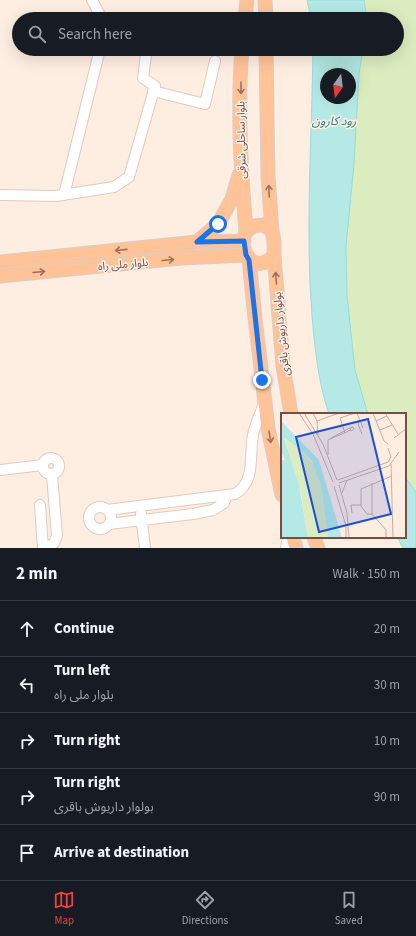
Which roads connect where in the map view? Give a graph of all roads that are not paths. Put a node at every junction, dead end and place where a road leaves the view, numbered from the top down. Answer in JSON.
{"nodes":[{"id":1,"x":92,"y":0,"type":"edge"},
{"id":2,"x":247,"y":0,"type":"edge"},
{"id":3,"x":265,"y":0,"type":"edge"},
{"id":4,"x":98,"y":12,"type":"edge"},
{"id":5,"x":246,"y":12,"type":"edge"},
{"id":6,"x":266,"y":12,"type":"edge"},
{"id":7,"x":98,"y":56,"type":"edge"},
{"id":8,"x":146,"y":56,"type":"edge"},
{"id":9,"x":241,"y":56,"type":"edge"},
{"id":10,"x":266,"y":56,"type":"edge"},
{"id":11,"x":215,"y":61,"type":"dead end"},
{"id":12,"x":153,"y":91,"type":"junction"},
{"id":13,"x":241,"y":170,"type":"junction"},
{"id":14,"x":0,"y":195,"type":"edge"},
{"id":15,"x":64,"y":195,"type":"junction"},
{"id":16,"x":272,"y":230,"type":"junction"},
{"id":17,"x":245,"y":236,"type":"junction"},
{"id":18,"x":197,"y":242,"type":"junction"},
{"id":19,"x":227,"y":242,"type":"junction"},
{"id":20,"x":274,"y":255,"type":"junction"},
{"id":21,"x":226,"y":256,"type":"junction"},
{"id":22,"x":248,"y":258,"type":"junction"},
{"id":23,"x":0,"y":262,"type":"edge"},
{"id":24,"x":0,"y":276,"type":"edge"},
{"id":25,"x":265,"y":401,"type":"junction"},
{"id":26,"x":291,"y":413,"type":"edge"},
{"id":27,"x":43,"y":465,"type":"junction"},
{"id":28,"x":0,"y":470,"type":"edge"},
{"id":29,"x":52,"y":475,"type":"junction"},
{"id":30,"x":281,"y":490,"type":"edge"},
{"id":31,"x":227,"y":495,"type":"junction"},
{"id":32,"x":40,"y":505,"type":"dead end"},
{"id":33,"x":140,"y":506,"type":"junction"},
{"id":34,"x":107,"y":510,"type":"junction"},
{"id":35,"x":142,"y":520,"type":"junction"},
{"id":36,"x":109,"y":524,"type":"junction"},
{"id":37,"x":288,"y":538,"type":"edge"},
{"id":38,"x":293,"y":538,"type":"edge"},
{"id":39,"x":314,"y":538,"type":"edge"},
{"id":40,"x":45,"y":548,"type":"edge"},
{"id":41,"x":145,"y":548,"type":"edge"},
{"id":42,"x":286,"y":548,"type":"edge"},
{"id":43,"x":296,"y":548,"type":"edge"},
{"id":44,"x":318,"y":548,"type":"edge"}],
"edges":[{"from":1,"to":4,"type":"street"},
{"from":2,"to":5,"type":"main road"},
{"from":3,"to":6,"type":"main road"},
{"from":7,"to":15,"type":"street"},
{"from":8,"to":12,"type":"street"},
{"from":9,"to":13,"type":"main road","name":"بلوار ساحلی شرقی","one_way":true},
{"from":16,"to":10,"type":"main road","one_way":true},
{"from":11,"to":12,"type":"street"},
{"from":12,"to":15,"type":"street"},
{"from":13,"to":17,"type":"main road","name":"بلوار ساحلی شرقی"},
{"from":13,"to":18,"type":"main road"},
{"from":14,"to":15,"type":"street"},
{"from":16,"to":17,"type":"main road"},
{"from":16,"to":20,"type":"main road"},
{"from":17,"to":19,"type":"main road","name":"بلوار ملی راه"},
{"from":17,"to":22,"type":"main road"},
{"from":18,"to":19,"type":"main road","name":"بلوار ملی راه"},
{"from":18,"to":23,"type":"main road","name":"بلوار ملی راه","one_way":true},
{"from":19,"to":21,"type":"main road"},
{"from":20,"to":22,"type":"main road"},
{"from":26,"to":20,"type":"main road","name":"بولوار داریوش باقری","one_way":true},
{"from":21,"to":22,"type":"main road","name":"بلوار ملی راه"},
{"from":24,"to":21,"type":"main road","name":"بلوار ملی راه","one_way":true},
{"from":22,"to":25,"type":"main road"},
{"from":25,"to":30,"type":"main road","one_way":true},
{"from":25,"to":31,"type":"street"},
{"from":27,"to":28,"type":"street"},
{"from":27,"to":29,"type":"street"},
{"from":27,"to":29,"type":"street"},
{"from":29,"to":40,"type":"street"},
{"from":31,"to":33,"type":"street"},
{"from":31,"to":35,"type":"street"},
{"from":32,"to":40,"type":"street"},
{"from":33,"to":34,"type":"street"},
{"from":33,"to":35,"type":"street"},
{"from":34,"to":36,"type":"street"},
{"from":34,"to":36,"type":"street"},
{"from":35,"to":36,"type":"street"},
{"from":35,"to":41,"type":"street"},
{"from":37,"to":42,"type":"street"},
{"from":38,"to":43,"type":"main road"},
{"from":39,"to":44,"type":"main road"}]}
